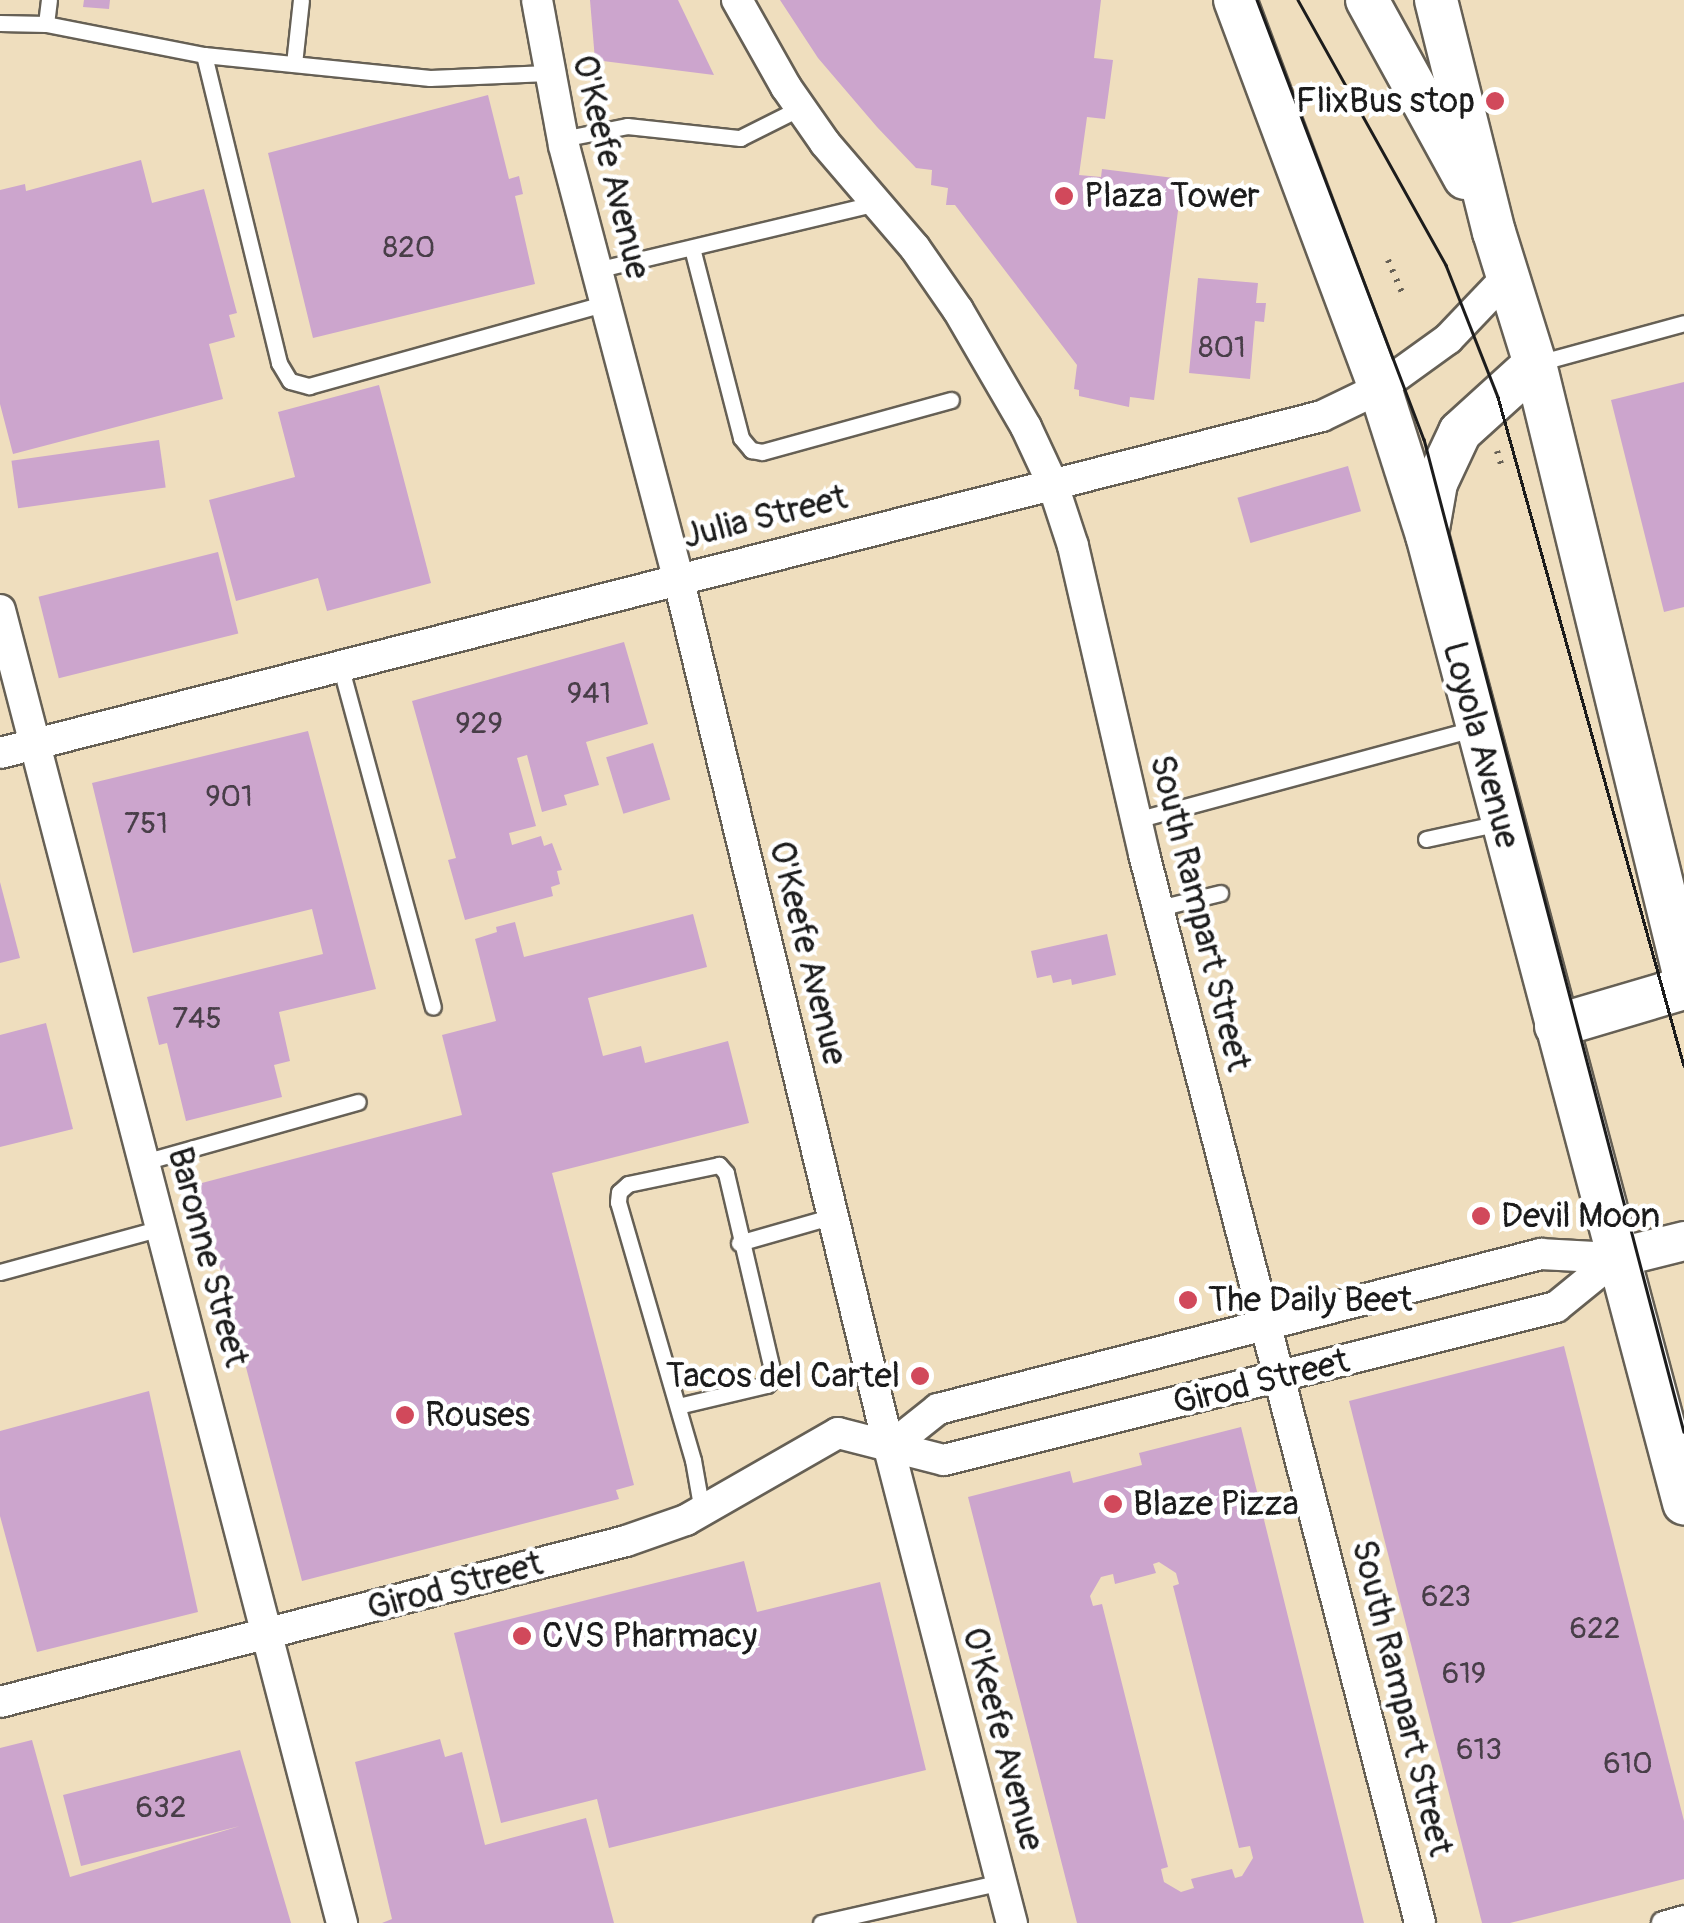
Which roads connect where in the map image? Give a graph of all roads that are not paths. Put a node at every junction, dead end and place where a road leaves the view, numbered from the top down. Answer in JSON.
{"nodes":[{"id":1,"x":49,"y":0,"type":"edge"},
{"id":2,"x":300,"y":0,"type":"edge"},
{"id":3,"x":536,"y":0,"type":"edge"},
{"id":4,"x":737,"y":0,"type":"edge"},
{"id":5,"x":1235,"y":0,"type":"edge"},
{"id":6,"x":1367,"y":0,"type":"edge"},
{"id":7,"x":1436,"y":0,"type":"edge"},
{"id":8,"x":0,"y":23,"type":"edge"},
{"id":9,"x":46,"y":24,"type":"junction"},
{"id":10,"x":204,"y":55,"type":"junction"},
{"id":11,"x":294,"y":64,"type":"junction"},
{"id":12,"x":548,"y":74,"type":"junction"},
{"id":13,"x":800,"y":108,"type":"junction"},
{"id":14,"x":562,"y":140,"type":"junction"},
{"id":15,"x":878,"y":203,"type":"junction"},
{"id":16,"x":1494,"y":232,"type":"junction"},
{"id":17,"x":692,"y":248,"type":"junction"},
{"id":18,"x":596,"y":270,"type":"junction"},
{"id":19,"x":1507,"y":277,"type":"junction"},
{"id":20,"x":606,"y":303,"type":"junction"},
{"id":21,"x":1684,"y":324,"type":"edge"},
{"id":22,"x":1535,"y":364,"type":"junction"},
{"id":23,"x":1380,"y":388,"type":"junction"},
{"id":24,"x":952,"y":400,"type":"dead end"},
{"id":25,"x":1053,"y":484,"type":"junction"},
{"id":26,"x":1427,"y":535,"type":"junction"},
{"id":27,"x":678,"y":578,"type":"junction"},
{"id":28,"x":0,"y":610,"type":"edge"},
{"id":29,"x":340,"y":665,"type":"junction"},
{"id":30,"x":1476,"y":728,"type":"junction"},
{"id":31,"x":34,"y":744,"type":"junction"},
{"id":32,"x":0,"y":753,"type":"edge"},
{"id":33,"x":1136,"y":820,"type":"junction"},
{"id":34,"x":1501,"y":822,"type":"junction"},
{"id":35,"x":1426,"y":839,"type":"dead end"},
{"id":36,"x":1220,"y":893,"type":"dead end"},
{"id":37,"x":1158,"y":908,"type":"junction"},
{"id":38,"x":1684,"y":974,"type":"edge"},
{"id":39,"x":1684,"y":988,"type":"edge"},
{"id":40,"x":433,"y":1007,"type":"dead end"},
{"id":41,"x":1556,"y":1026,"type":"junction"},
{"id":42,"x":358,"y":1102,"type":"dead end"},
{"id":43,"x":144,"y":1162,"type":"junction"},
{"id":44,"x":833,"y":1216,"type":"junction"},
{"id":45,"x":161,"y":1228,"type":"junction"},
{"id":46,"x":1684,"y":1240,"type":"edge"},
{"id":47,"x":739,"y":1243,"type":"junction"},
{"id":48,"x":1616,"y":1258,"type":"junction"},
{"id":49,"x":0,"y":1272,"type":"edge"},
{"id":50,"x":1266,"y":1324,"type":"junction"},
{"id":51,"x":1281,"y":1377,"type":"junction"},
{"id":52,"x":678,"y":1406,"type":"junction"},
{"id":53,"x":889,"y":1448,"type":"junction"},
{"id":54,"x":1684,"y":1503,"type":"edge"},
{"id":55,"x":702,"y":1511,"type":"junction"},
{"id":56,"x":268,"y":1635,"type":"junction"},
{"id":57,"x":0,"y":1702,"type":"edge"},
{"id":58,"x":1002,"y":1882,"type":"junction"},
{"id":59,"x":1684,"y":1918,"type":"edge"},
{"id":60,"x":342,"y":1923,"type":"edge"},
{"id":61,"x":820,"y":1923,"type":"edge"},
{"id":62,"x":1012,"y":1923,"type":"edge"},
{"id":63,"x":1420,"y":1923,"type":"edge"},
{"id":64,"x":1663,"y":1923,"type":"edge"}],
"edges":[{"from":1,"to":9,"type":"lane"},
{"from":2,"to":11,"type":"lane"},
{"from":3,"to":12,"type":"street","name":"O'Keefe Avenue"},
{"from":4,"to":13,"type":"street","name":"South Rampart Street"},
{"from":5,"to":23,"type":"main road","name":"Loyola Avenue"},
{"from":6,"to":16,"type":"main road"},
{"from":7,"to":16,"type":"main road"},
{"from":8,"to":9,"type":"lane"},
{"from":9,"to":10,"type":"lane"},
{"from":10,"to":11,"type":"lane"},
{"from":10,"to":20,"type":"lane"},
{"from":11,"to":12,"type":"lane"},
{"from":12,"to":14,"type":"street","name":"O'Keefe Avenue"},
{"from":13,"to":14,"type":"lane"},
{"from":13,"to":15,"type":"street","name":"South Rampart Street"},
{"from":14,"to":18,"type":"street","name":"O'Keefe Avenue"},
{"from":15,"to":17,"type":"lane"},
{"from":15,"to":25,"type":"street","name":"South Rampart Street"},
{"from":16,"to":19,"type":"main road"},
{"from":17,"to":18,"type":"lane"},
{"from":17,"to":24,"type":"lane"},
{"from":18,"to":20,"type":"street","name":"O'Keefe Avenue"},
{"from":19,"to":22,"type":"main road"},
{"from":19,"to":23,"type":"street","name":"Julia Street"},
{"from":20,"to":27,"type":"street","name":"O'Keefe Avenue"},
{"from":21,"to":22,"type":"lane"},
{"from":22,"to":26,"type":"main road"},
{"from":22,"to":38,"type":"main road"},
{"from":23,"to":25,"type":"street","name":"Julia Street"},
{"from":23,"to":26,"type":"main road","name":"Loyola Avenue"},
{"from":25,"to":27,"type":"street","name":"Julia Street"},
{"from":25,"to":33,"type":"street","name":"South Rampart Street"},
{"from":26,"to":30,"type":"main road","name":"Loyola Avenue"},
{"from":27,"to":29,"type":"street","name":"Julia Street"},
{"from":27,"to":44,"type":"street","name":"O'Keefe Avenue"},
{"from":28,"to":31,"type":"street","name":"Baronne Street"},
{"from":29,"to":31,"type":"street","name":"Julia Street"},
{"from":29,"to":40,"type":"lane"},
{"from":30,"to":33,"type":"lane"},
{"from":30,"to":34,"type":"main road","name":"Loyola Avenue"},
{"from":31,"to":32,"type":"street","name":"Julia Street"},
{"from":31,"to":43,"type":"street","name":"Baronne Street"},
{"from":33,"to":37,"type":"street","name":"South Rampart Street"},
{"from":34,"to":35,"type":"lane"},
{"from":34,"to":41,"type":"main road","name":"Loyola Avenue"},
{"from":36,"to":37,"type":"lane"},
{"from":37,"to":50,"type":"street","name":"South Rampart Street"},
{"from":39,"to":41,"type":"main road"},
{"from":41,"to":48,"type":"main road","name":"Loyola Avenue"},
{"from":42,"to":43,"type":"lane"},
{"from":43,"to":45,"type":"street","name":"Baronne Street"},
{"from":44,"to":47,"type":"lane"},
{"from":44,"to":53,"type":"street","name":"O'Keefe Avenue"},
{"from":45,"to":49,"type":"lane"},
{"from":45,"to":56,"type":"street","name":"Baronne Street"},
{"from":46,"to":48,"type":"street","name":"Girod Street"},
{"from":47,"to":52,"type":"lane"},
{"from":47,"to":52,"type":"lane"},
{"from":48,"to":50,"type":"street","name":"Girod Street"},
{"from":48,"to":51,"type":"street","name":"Girod Street"},
{"from":48,"to":54,"type":"main road","name":"Loyola Avenue"},
{"from":50,"to":51,"type":"street","name":"South Rampart Street"},
{"from":50,"to":53,"type":"street","name":"Girod Street"},
{"from":51,"to":53,"type":"street","name":"Girod Street"},
{"from":51,"to":63,"type":"street","name":"South Rampart Street"},
{"from":52,"to":55,"type":"lane"},
{"from":53,"to":55,"type":"street","name":"Girod Street"},
{"from":53,"to":58,"type":"street","name":"O'Keefe Avenue"},
{"from":55,"to":56,"type":"street","name":"Girod Street"},
{"from":56,"to":57,"type":"street","name":"Girod Street"},
{"from":56,"to":60,"type":"street","name":"Baronne Street"},
{"from":58,"to":61,"type":"lane"},
{"from":58,"to":62,"type":"street","name":"O'Keefe Avenue"},
{"from":59,"to":64,"type":"street"}]}
